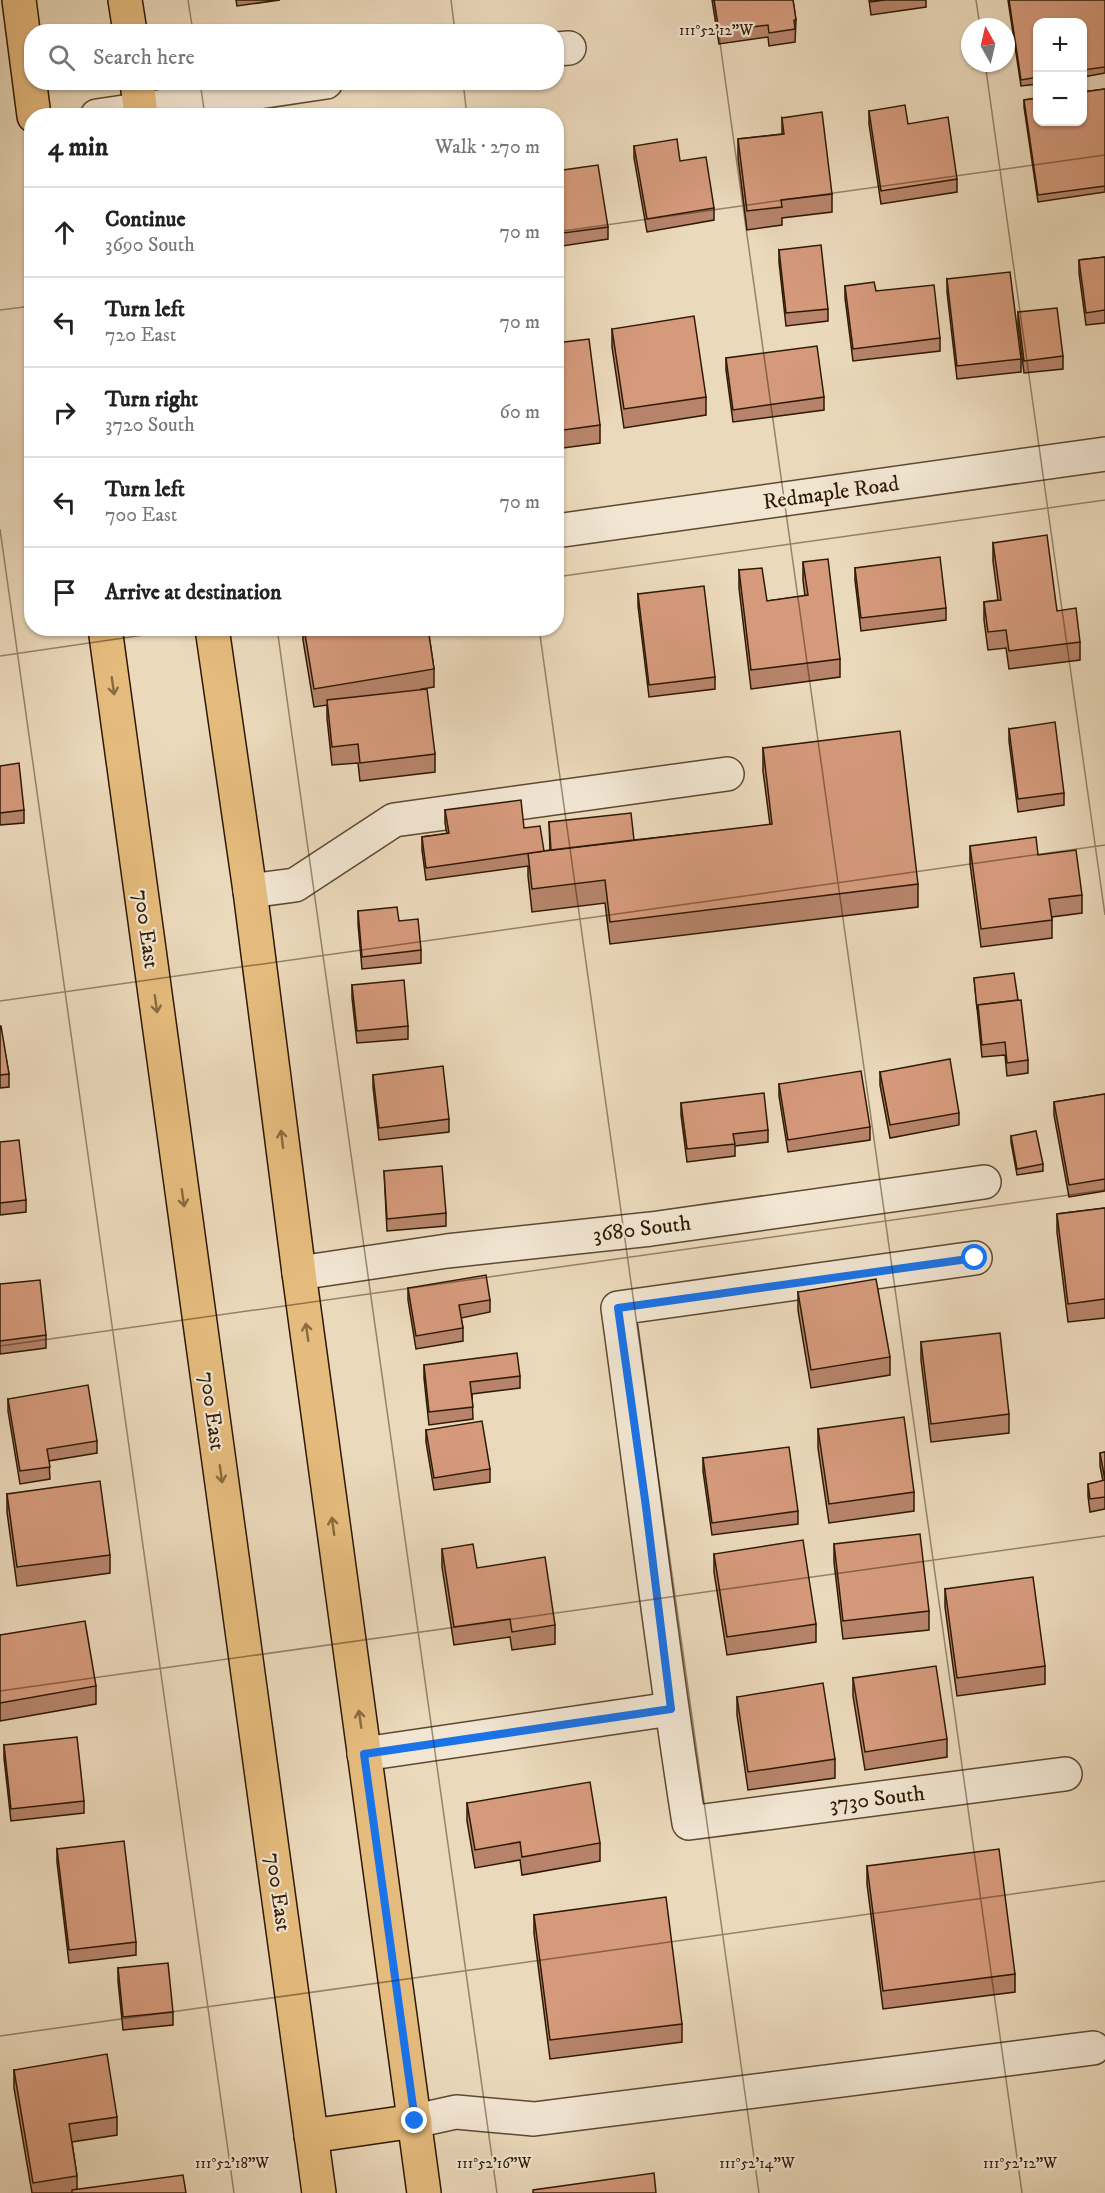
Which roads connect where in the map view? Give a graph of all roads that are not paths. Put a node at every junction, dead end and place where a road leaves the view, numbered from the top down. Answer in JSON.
{"nodes":[{"id":1,"x":19,"y":0,"type":"edge"},
{"id":2,"x":125,"y":0,"type":"edge"},
{"id":3,"x":129,"y":24,"type":"edge"},
{"id":4,"x":24,"y":39,"type":"edge"},
{"id":5,"x":31,"y":90,"type":"edge"},
{"id":6,"x":251,"y":90,"type":"edge"},
{"id":7,"x":139,"y":102,"type":"edge"},
{"id":8,"x":33,"y":108,"type":"edge"},
{"id":9,"x":121,"y":108,"type":"edge"},
{"id":10,"x":1105,"y":454,"type":"edge"},
{"id":11,"x":564,"y":530,"type":"edge"},
{"id":12,"x":106,"y":636,"type":"edge"},
{"id":13,"x":213,"y":636,"type":"edge"},
{"id":14,"x":727,"y":774,"type":"dead end"},
{"id":15,"x":250,"y":891,"type":"junction"},
{"id":16,"x":984,"y":1182,"type":"dead end"},
{"id":17,"x":975,"y":1258,"type":"dead end"},
{"id":18,"x":299,"y":1273,"type":"junction"},
{"id":19,"x":671,"y":1709,"type":"junction"},
{"id":20,"x":364,"y":1754,"type":"junction"},
{"id":21,"x":1065,"y":1774,"type":"dead end"},
{"id":22,"x":1093,"y":2048,"type":"dead end"},
{"id":23,"x":415,"y":2121,"type":"junction"},
{"id":24,"x":311,"y":2136,"type":"junction"},
{"id":25,"x":319,"y":2193,"type":"edge"},
{"id":26,"x":424,"y":2193,"type":"edge"}],
"edges":[{"from":1,"to":4,"type":"main road"},
{"from":2,"to":3,"type":"main road"},
{"from":5,"to":8,"type":"main road"},
{"from":6,"to":7,"type":"street"},
{"from":7,"to":9,"type":"street"},
{"from":10,"to":11,"type":"street","name":"Redmaple Road"},
{"from":12,"to":24,"type":"main road","name":"700 East","one_way":true},
{"from":13,"to":15,"type":"main road"},
{"from":14,"to":15,"type":"street"},
{"from":18,"to":15,"type":"main road","one_way":true},
{"from":16,"to":18,"type":"street","name":"3680 South"},
{"from":17,"to":19,"type":"street"},
{"from":20,"to":18,"type":"main road","one_way":true},
{"from":19,"to":20,"type":"street"},
{"from":19,"to":21,"type":"street","name":"3730 South"},
{"from":20,"to":23,"type":"main road"},
{"from":22,"to":23,"type":"street"},
{"from":23,"to":24,"type":"main road"},
{"from":23,"to":26,"type":"main road"},
{"from":24,"to":25,"type":"main road","name":"700 East"}]}
